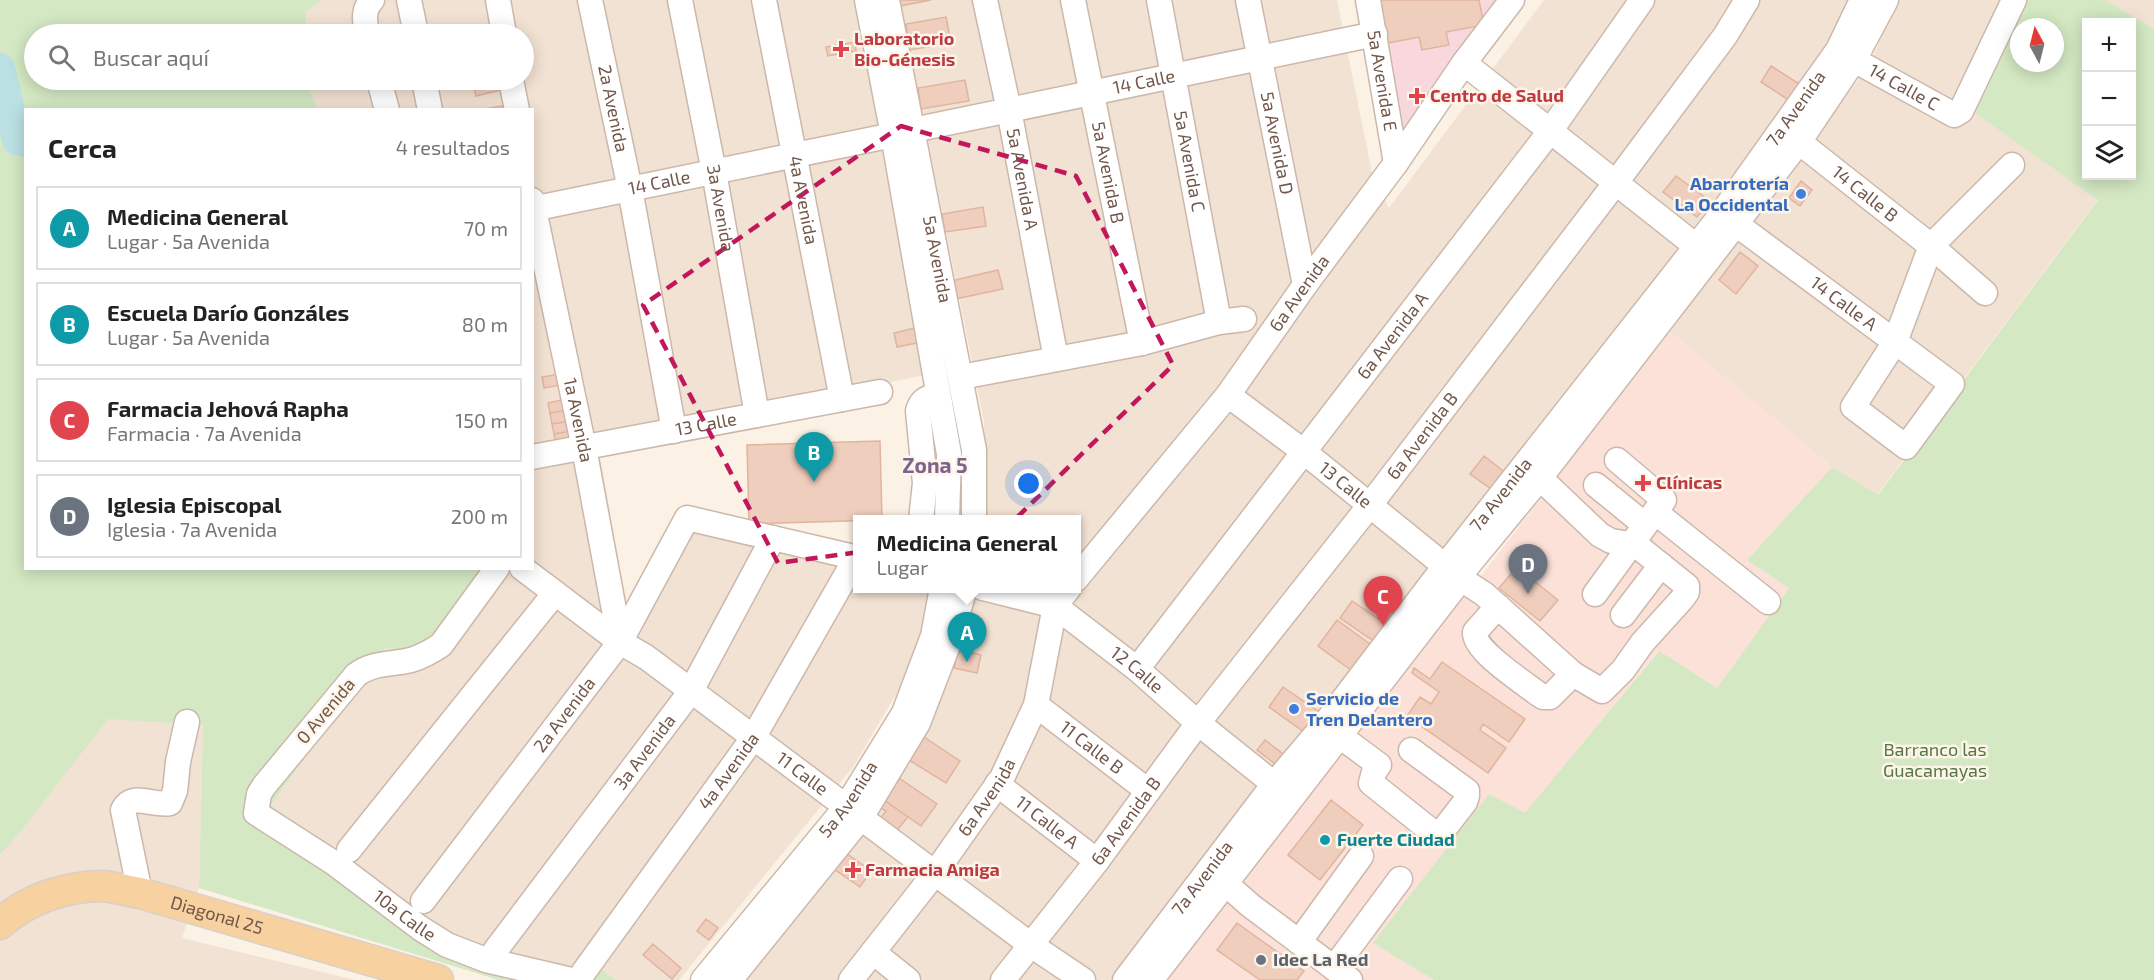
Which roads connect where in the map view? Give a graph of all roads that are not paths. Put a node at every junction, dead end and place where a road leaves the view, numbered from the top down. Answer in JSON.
{"nodes":[{"id":1,"x":372,"y":0,"type":"edge"},
{"id":2,"x":409,"y":0,"type":"edge"},
{"id":3,"x":498,"y":0,"type":"edge"},
{"id":4,"x":590,"y":0,"type":"edge"},
{"id":5,"x":680,"y":0,"type":"edge"},
{"id":6,"x":764,"y":0,"type":"edge"},
{"id":7,"x":867,"y":0,"type":"edge"},
{"id":8,"x":887,"y":0,"type":"edge"},
{"id":9,"x":985,"y":0,"type":"edge"},
{"id":10,"x":1073,"y":0,"type":"edge"},
{"id":11,"x":1159,"y":0,"type":"edge"},
{"id":12,"x":1248,"y":0,"type":"edge"},
{"id":13,"x":1368,"y":0,"type":"edge"},
{"id":14,"x":1512,"y":0,"type":"edge"},
{"id":15,"x":1642,"y":0,"type":"edge"},
{"id":16,"x":1747,"y":0,"type":"edge"},
{"id":17,"x":1862,"y":0,"type":"edge"},
{"id":18,"x":1886,"y":0,"type":"edge"},
{"id":19,"x":2014,"y":0,"type":"edge"},
{"id":20,"x":366,"y":24,"type":"edge"},
{"id":21,"x":414,"y":24,"type":"edge"},
{"id":22,"x":502,"y":24,"type":"edge"},
{"id":23,"x":1375,"y":34,"type":"junction"},
{"id":24,"x":1260,"y":58,"type":"junction"},
{"id":25,"x":1854,"y":60,"type":"junction"},
{"id":26,"x":1464,"y":63,"type":"junction"},
{"id":27,"x":1174,"y":76,"type":"junction"},
{"id":28,"x":382,"y":90,"type":"edge"},
{"id":29,"x":426,"y":90,"type":"edge"},
{"id":30,"x":514,"y":90,"type":"edge"},
{"id":31,"x":1092,"y":93,"type":"junction"},
{"id":32,"x":386,"y":108,"type":"edge"},
{"id":33,"x":430,"y":108,"type":"edge"},
{"id":34,"x":517,"y":108,"type":"edge"},
{"id":35,"x":1009,"y":110,"type":"junction"},
{"id":36,"x":1551,"y":130,"type":"junction"},
{"id":37,"x":903,"y":133,"type":"junction"},
{"id":38,"x":1799,"y":142,"type":"junction"},
{"id":39,"x":795,"y":155,"type":"junction"},
{"id":40,"x":1396,"y":163,"type":"junction"},
{"id":41,"x":2012,"y":165,"type":"dead end"},
{"id":42,"x":714,"y":172,"type":"junction"},
{"id":43,"x":1617,"y":181,"type":"junction"},
{"id":44,"x":630,"y":189,"type":"junction"},
{"id":45,"x":534,"y":206,"type":"edge"},
{"id":46,"x":534,"y":211,"type":"edge"},
{"id":47,"x":1736,"y":224,"type":"junction"},
{"id":48,"x":1696,"y":246,"type":"junction"},
{"id":49,"x":1930,"y":246,"type":"junction"},
{"id":50,"x":1305,"y":285,"type":"junction"},
{"id":51,"x":1984,"y":293,"type":"dead end"},
{"id":52,"x":1244,"y":319,"type":"dead end"},
{"id":53,"x":1219,"y":322,"type":"junction"},
{"id":54,"x":1895,"y":342,"type":"junction"},
{"id":55,"x":1142,"y":343,"type":"junction"},
{"id":56,"x":1056,"y":359,"type":"junction"},
{"id":57,"x":961,"y":377,"type":"junction"},
{"id":58,"x":879,"y":392,"type":"dead end"},
{"id":59,"x":938,"y":394,"type":"junction"},
{"id":60,"x":1228,"y":395,"type":"junction"},
{"id":61,"x":842,"y":399,"type":"junction"},
{"id":62,"x":757,"y":415,"type":"junction"},
{"id":63,"x":674,"y":431,"type":"junction"},
{"id":64,"x":584,"y":448,"type":"junction"},
{"id":65,"x":1303,"y":451,"type":"junction"},
{"id":66,"x":534,"y":458,"type":"edge"},
{"id":67,"x":1617,"y":460,"type":"dead end"},
{"id":68,"x":1540,"y":478,"type":"junction"},
{"id":69,"x":1596,"y":485,"type":"dead end"},
{"id":70,"x":1370,"y":505,"type":"junction"},
{"id":71,"x":921,"y":515,"type":"edge"},
{"id":72,"x":947,"y":515,"type":"edge"},
{"id":73,"x":974,"y":515,"type":"edge"},
{"id":74,"x":1650,"y":518,"type":"junction"},
{"id":75,"x":773,"y":538,"type":"junction"},
{"id":76,"x":1630,"y":544,"type":"junction"},
{"id":77,"x":853,"y":557,"type":"edge"},
{"id":78,"x":853,"y":565,"type":"edge"},
{"id":79,"x":1661,"y":565,"type":"junction"},
{"id":80,"x":496,"y":570,"type":"edge"},
{"id":81,"x":525,"y":570,"type":"edge"},
{"id":82,"x":1453,"y":572,"type":"junction"},
{"id":83,"x":1081,"y":574,"type":"edge"},
{"id":84,"x":555,"y":593,"type":"junction"},
{"id":85,"x":941,"y":593,"type":"edge"},
{"id":86,"x":964,"y":593,"type":"edge"},
{"id":87,"x":1027,"y":593,"type":"edge"},
{"id":88,"x":1595,"y":594,"type":"dead end"},
{"id":89,"x":1062,"y":597,"type":"edge"},
{"id":90,"x":1768,"y":602,"type":"dead end"},
{"id":91,"x":1498,"y":606,"type":"junction"},
{"id":92,"x":1623,"y":615,"type":"dead end"},
{"id":93,"x":620,"y":642,"type":"junction"},
{"id":94,"x":1137,"y":669,"type":"junction"},
{"id":95,"x":1573,"y":675,"type":"junction"},
{"id":96,"x":691,"y":691,"type":"junction"},
{"id":97,"x":1036,"y":705,"type":"junction"},
{"id":98,"x":187,"y":722,"type":"dead end"},
{"id":99,"x":1198,"y":723,"type":"junction"},
{"id":100,"x":1332,"y":731,"type":"junction"},
{"id":101,"x":753,"y":738,"type":"junction"},
{"id":102,"x":1411,"y":750,"type":"dead end"},
{"id":103,"x":998,"y":784,"type":"junction"},
{"id":104,"x":1274,"y":784,"type":"junction"},
{"id":105,"x":1148,"y":791,"type":"junction"},
{"id":106,"x":853,"y":812,"type":"junction"},
{"id":107,"x":256,"y":813,"type":"joint"},
{"id":108,"x":349,"y":850,"type":"dead end"},
{"id":109,"x":1361,"y":856,"type":"dead end"},
{"id":110,"x":1097,"y":861,"type":"junction"},
{"id":111,"x":935,"y":873,"type":"junction"},
{"id":112,"x":1400,"y":879,"type":"dead end"},
{"id":113,"x":1226,"y":884,"type":"junction"},
{"id":114,"x":140,"y":893,"type":"junction"},
{"id":115,"x":423,"y":901,"type":"dead end"},
{"id":116,"x":0,"y":924,"type":"edge"},
{"id":117,"x":1299,"y":942,"type":"junction"},
{"id":118,"x":1031,"y":945,"type":"junction"},
{"id":119,"x":495,"y":951,"type":"dead end"},
{"id":120,"x":873,"y":952,"type":"junction"},
{"id":121,"x":1342,"y":974,"type":"edge"},
{"id":122,"x":577,"y":977,"type":"edge"},
{"id":123,"x":438,"y":980,"type":"edge"},
{"id":124,"x":703,"y":980,"type":"edge"},
{"id":125,"x":730,"y":980,"type":"edge"},
{"id":126,"x":851,"y":980,"type":"edge"},
{"id":127,"x":908,"y":980,"type":"edge"},
{"id":128,"x":1003,"y":980,"type":"edge"},
{"id":129,"x":1083,"y":980,"type":"edge"},
{"id":130,"x":1125,"y":980,"type":"edge"},
{"id":131,"x":1151,"y":980,"type":"edge"}],
"edges":[{"from":1,"to":20,"type":"street"},
{"from":2,"to":21,"type":"street"},
{"from":3,"to":22,"type":"street"},
{"from":4,"to":44,"type":"street","name":"2a Avenida"},
{"from":5,"to":42,"type":"street","name":"3a Avenida"},
{"from":6,"to":39,"type":"street","name":"4a Avenida"},
{"from":7,"to":37,"type":"street","name":"5a Avenida"},
{"from":8,"to":37,"type":"street","name":"5a Avenida"},
{"from":9,"to":35,"type":"street","name":"5a Avenida A"},
{"from":10,"to":31,"type":"street","name":"5a Avenida B"},
{"from":11,"to":27,"type":"street","name":"5a Avenida C"},
{"from":12,"to":24,"type":"street","name":"5a Avenida D"},
{"from":13,"to":23,"type":"street","name":"5a Avenida E"},
{"from":14,"to":26,"type":"street","name":"6a Avenida"},
{"from":15,"to":36,"type":"street","name":"6a Avenida A"},
{"from":16,"to":43,"type":"street","name":"6a Avenida B"},
{"from":17,"to":48,"type":"street","name":"7a Avenida"},
{"from":18,"to":25,"type":"street","name":"7a Avenida"},
{"from":19,"to":25,"type":"street","name":"14 Calle C"},
{"from":23,"to":24,"type":"street","name":"14 Calle"},
{"from":23,"to":40,"type":"street","name":"5a Avenida E"},
{"from":24,"to":27,"type":"street","name":"14 Calle"},
{"from":24,"to":50,"type":"street","name":"5a Avenida D"},
{"from":25,"to":38,"type":"street","name":"7a Avenida"},
{"from":26,"to":36,"type":"street"},
{"from":26,"to":40,"type":"street","name":"6a Avenida"},
{"from":27,"to":31,"type":"street","name":"14 Calle"},
{"from":27,"to":53,"type":"street","name":"5a Avenida C"},
{"from":28,"to":32,"type":"street"},
{"from":29,"to":33,"type":"street"},
{"from":30,"to":34,"type":"street"},
{"from":31,"to":35,"type":"street","name":"14 Calle"},
{"from":31,"to":55,"type":"street","name":"5a Avenida B"},
{"from":35,"to":37,"type":"street","name":"14 Calle"},
{"from":35,"to":56,"type":"street","name":"5a Avenida A"},
{"from":36,"to":43,"type":"street"},
{"from":36,"to":65,"type":"street","name":"6a Avenida A"},
{"from":37,"to":39,"type":"street","name":"14 Calle"},
{"from":37,"to":57,"type":"street","name":"5a Avenida"},
{"from":37,"to":59,"type":"street","name":"5a Avenida"},
{"from":38,"to":47,"type":"street","name":"7a Avenida"},
{"from":38,"to":49,"type":"street","name":"14 Calle B"},
{"from":39,"to":42,"type":"street","name":"14 Calle"},
{"from":39,"to":61,"type":"street","name":"4a Avenida"},
{"from":40,"to":50,"type":"street","name":"6a Avenida"},
{"from":41,"to":49,"type":"street"},
{"from":42,"to":44,"type":"street","name":"14 Calle"},
{"from":42,"to":62,"type":"street","name":"3a Avenida"},
{"from":43,"to":48,"type":"street"},
{"from":43,"to":70,"type":"street","name":"6a Avenida B"},
{"from":44,"to":45,"type":"street","name":"14 Calle"},
{"from":44,"to":63,"type":"street","name":"2a Avenida"},
{"from":46,"to":64,"type":"street","name":"1a Avenida"},
{"from":47,"to":54,"type":"street","name":"14 Calle A"},
{"from":47,"to":68,"type":"street","name":"7a Avenida"},
{"from":48,"to":82,"type":"street","name":"7a Avenida"},
{"from":49,"to":51,"type":"street","name":"14 Calle B"},
{"from":49,"to":54,"type":"street"},
{"from":50,"to":60,"type":"street","name":"6a Avenida"},
{"from":52,"to":53,"type":"street"},
{"from":53,"to":55,"type":"street"},
{"from":54,"to":54,"type":"street","name":"14 Calle A"},
{"from":55,"to":56,"type":"street"},
{"from":56,"to":57,"type":"street"},
{"from":57,"to":73,"type":"street","name":"5a Avenida"},
{"from":58,"to":61,"type":"street","name":"13 Calle"},
{"from":59,"to":71,"type":"street"},
{"from":59,"to":72,"type":"street","name":"5a Avenida"},
{"from":60,"to":65,"type":"street","name":"13 Calle"},
{"from":60,"to":83,"type":"street","name":"6a Avenida"},
{"from":61,"to":62,"type":"street","name":"13 Calle"},
{"from":62,"to":63,"type":"street","name":"13 Calle"},
{"from":63,"to":64,"type":"street","name":"13 Calle"},
{"from":64,"to":66,"type":"street","name":"13 Calle"},
{"from":64,"to":93,"type":"street","name":"1a Avenida"},
{"from":65,"to":70,"type":"street","name":"13 Calle"},
{"from":65,"to":94,"type":"street","name":"6a Avenida A"},
{"from":67,"to":74,"type":"street"},
{"from":68,"to":76,"type":"street"},
{"from":68,"to":82,"type":"street","name":"7a Avenida"},
{"from":69,"to":74,"type":"street"},
{"from":70,"to":82,"type":"street","name":"13 Calle"},
{"from":70,"to":99,"type":"street","name":"6a Avenida B"},
{"from":74,"to":76,"type":"street"},
{"from":74,"to":90,"type":"street"},
{"from":75,"to":77,"type":"street"},
{"from":75,"to":93,"type":"street","name":"2a Avenida"},
{"from":75,"to":96,"type":"street","name":"3a Avenida"},
{"from":76,"to":79,"type":"street"},
{"from":76,"to":88,"type":"street"},
{"from":78,"to":101,"type":"street","name":"4a Avenida"},
{"from":79,"to":92,"type":"street"},
{"from":79,"to":95,"type":"street","name":"13 Calle"},
{"from":80,"to":107,"type":"street","name":"0 Avenida"},
{"from":81,"to":84,"type":"street","name":"11 Calle"},
{"from":82,"to":91,"type":"street","name":"13 Calle"},
{"from":82,"to":100,"type":"street","name":"7a Avenida"},
{"from":84,"to":93,"type":"street","name":"11 Calle"},
{"from":84,"to":108,"type":"street"},
{"from":85,"to":106,"type":"street","name":"5a Avenida"},
{"from":86,"to":106,"type":"street","name":"5a Avenida"},
{"from":87,"to":89,"type":"street","name":"12 Calle"},
{"from":89,"to":94,"type":"street","name":"12 Calle"},
{"from":89,"to":97,"type":"street","name":"6a Avenida"},
{"from":91,"to":95,"type":"street","name":"13 Calle"},
{"from":91,"to":95,"type":"street"},
{"from":93,"to":96,"type":"street","name":"11 Calle"},
{"from":93,"to":115,"type":"street","name":"2a Avenida"},
{"from":94,"to":99,"type":"street","name":"12 Calle"},
{"from":96,"to":101,"type":"street","name":"11 Calle"},
{"from":96,"to":119,"type":"street","name":"3a Avenida"},
{"from":97,"to":103,"type":"street","name":"6a Avenida"},
{"from":97,"to":105,"type":"street","name":"11 Calle B"},
{"from":98,"to":114,"type":"street"},
{"from":99,"to":104,"type":"street","name":"12 Calle"},
{"from":99,"to":105,"type":"street","name":"6a Avenida B"},
{"from":100,"to":102,"type":"street"},
{"from":100,"to":104,"type":"street","name":"7a Avenida"},
{"from":100,"to":113,"type":"street","name":"7a Avenida"},
{"from":101,"to":106,"type":"street","name":"11 Calle"},
{"from":101,"to":122,"type":"street","name":"4a Avenida"},
{"from":103,"to":110,"type":"street","name":"11 Calle A"},
{"from":103,"to":111,"type":"street","name":"6a Avenida"},
{"from":104,"to":130,"type":"street","name":"7a Avenida"},
{"from":105,"to":110,"type":"street","name":"6a Avenida B"},
{"from":106,"to":111,"type":"street","name":"11 Calle"},
{"from":106,"to":124,"type":"street","name":"5a Avenida"},
{"from":106,"to":125,"type":"street","name":"5a Avenida"},
{"from":107,"to":122,"type":"street","name":"10a Calle"},
{"from":109,"to":117,"type":"street"},
{"from":110,"to":118,"type":"street","name":"6a Avenida B"},
{"from":111,"to":118,"type":"street","name":"11 Calle"},
{"from":111,"to":120,"type":"street","name":"6a Avenida"},
{"from":112,"to":121,"type":"street"},
{"from":113,"to":117,"type":"street"},
{"from":113,"to":131,"type":"street","name":"7a Avenida"},
{"from":114,"to":116,"type":"main road","name":"Diagonal 25"},
{"from":114,"to":123,"type":"main road","name":"Diagonal 25"},
{"from":117,"to":121,"type":"street"},
{"from":118,"to":128,"type":"street","name":"6a Avenida B"},
{"from":118,"to":129,"type":"street","name":"11 Calle"},
{"from":120,"to":126,"type":"street","name":"6a Avenida"},
{"from":120,"to":127,"type":"street"}]}
